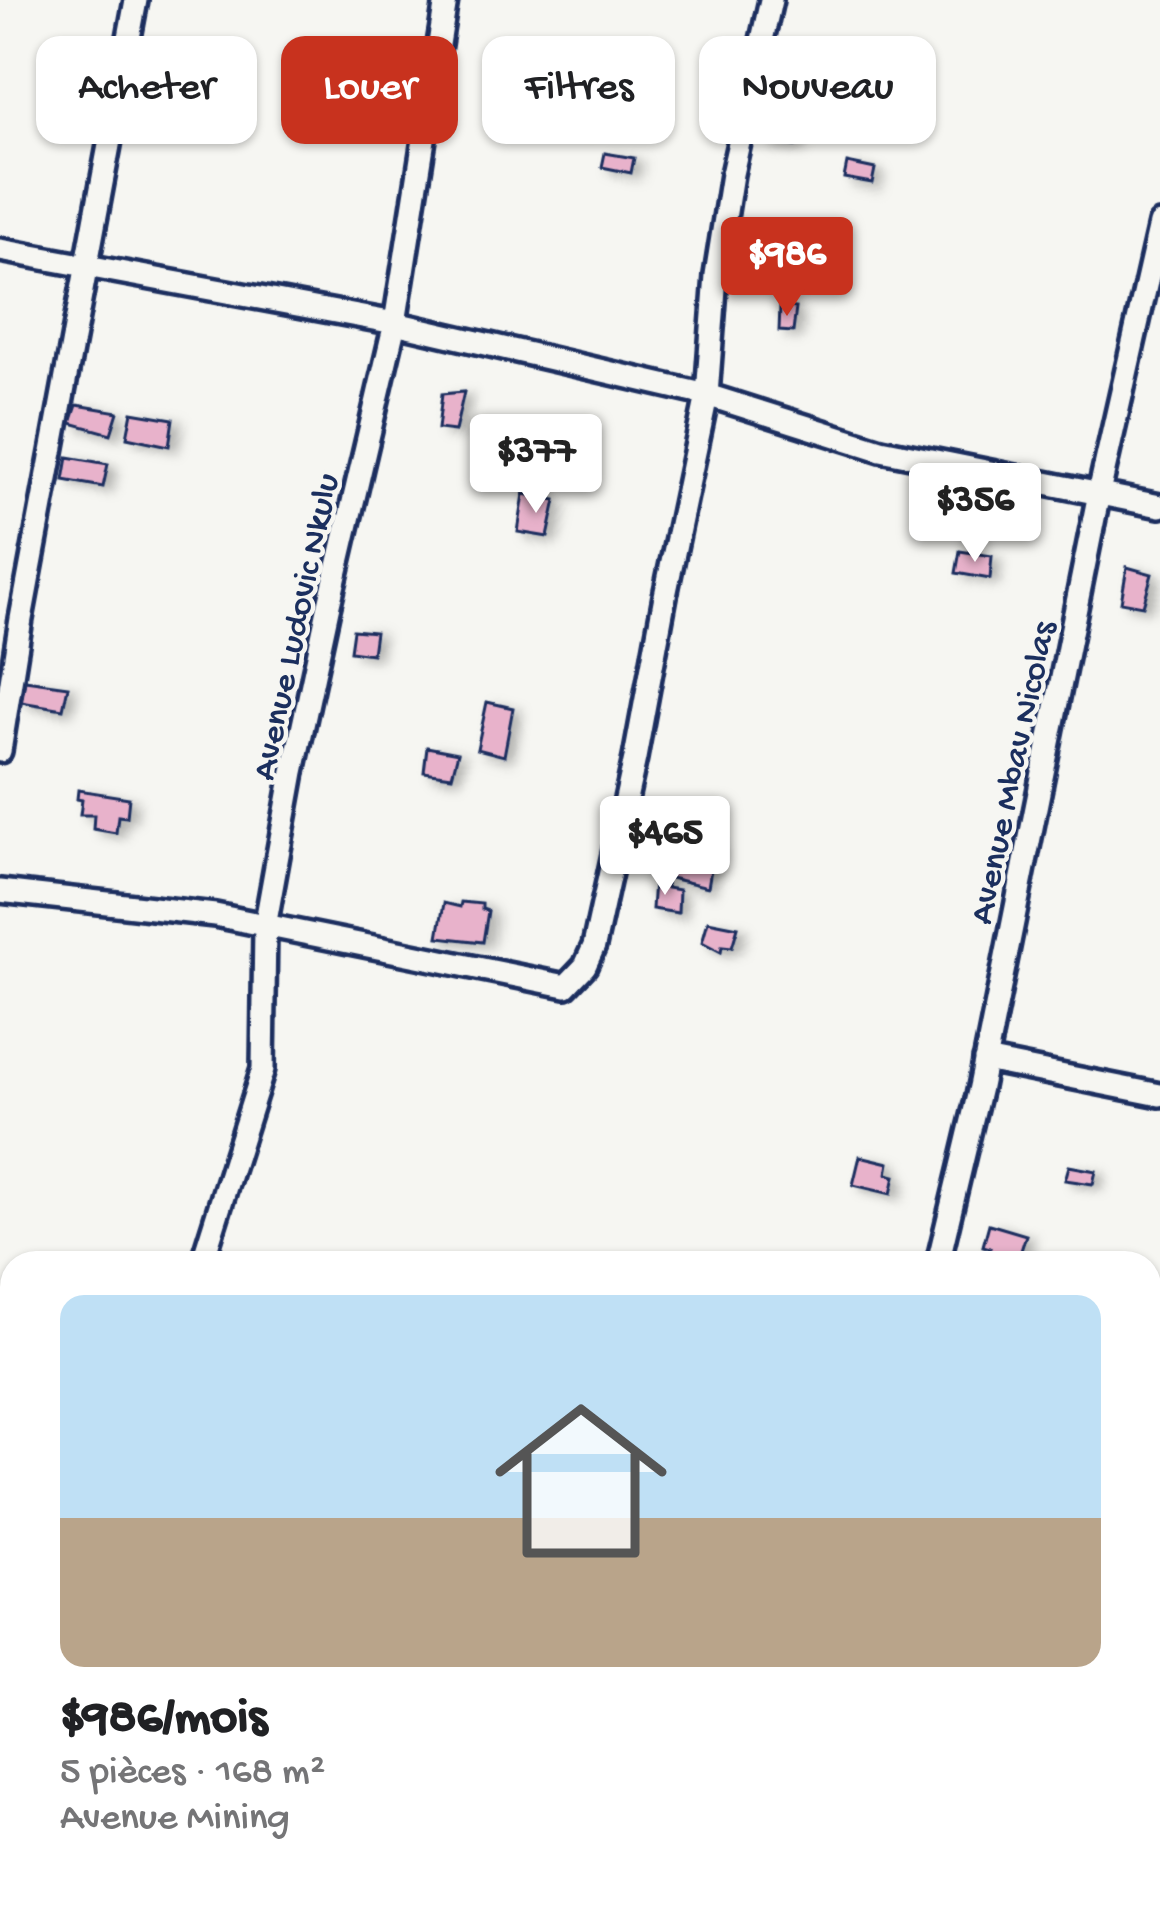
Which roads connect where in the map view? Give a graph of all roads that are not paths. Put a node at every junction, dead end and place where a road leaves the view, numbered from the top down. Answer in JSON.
{"nodes":[{"id":1,"x":136,"y":0,"type":"edge"},
{"id":2,"x":446,"y":0,"type":"edge"},
{"id":3,"x":772,"y":0,"type":"edge"},
{"id":4,"x":1160,"y":224,"type":"edge"},
{"id":5,"x":0,"y":250,"type":"edge"},
{"id":6,"x":87,"y":264,"type":"junction"},
{"id":7,"x":395,"y":323,"type":"junction"},
{"id":8,"x":707,"y":395,"type":"junction"},
{"id":9,"x":1100,"y":494,"type":"junction"},
{"id":10,"x":1160,"y":506,"type":"edge"},
{"id":11,"x":0,"y":751,"type":"edge"},
{"id":12,"x":0,"y":891,"type":"edge"},
{"id":13,"x":265,"y":927,"type":"junction"},
{"id":14,"x":985,"y":1060,"type":"junction"},
{"id":15,"x":1160,"y":1095,"type":"edge"},
{"id":16,"x":206,"y":1251,"type":"edge"},
{"id":17,"x":941,"y":1251,"type":"edge"}],
"edges":[{"from":1,"to":6,"type":"street"},
{"from":2,"to":7,"type":"street","name":"Avenue Ludovic Nkulu"},
{"from":3,"to":8,"type":"street"},
{"from":4,"to":9,"type":"street","name":"Avenue Mbav Nicolas"},
{"from":5,"to":6,"type":"street"},
{"from":6,"to":7,"type":"street"},
{"from":6,"to":11,"type":"street"},
{"from":7,"to":8,"type":"street"},
{"from":7,"to":13,"type":"street","name":"Avenue Ludovic Nkulu"},
{"from":8,"to":9,"type":"street"},
{"from":8,"to":13,"type":"street"},
{"from":9,"to":10,"type":"street"},
{"from":9,"to":14,"type":"street","name":"Avenue Mbav Nicolas"},
{"from":12,"to":13,"type":"street"},
{"from":13,"to":16,"type":"street","name":"Avenue Ludovic Nkulu"},
{"from":14,"to":15,"type":"street"},
{"from":14,"to":17,"type":"street","name":"Avenue Mbav Nicolas"}]}
